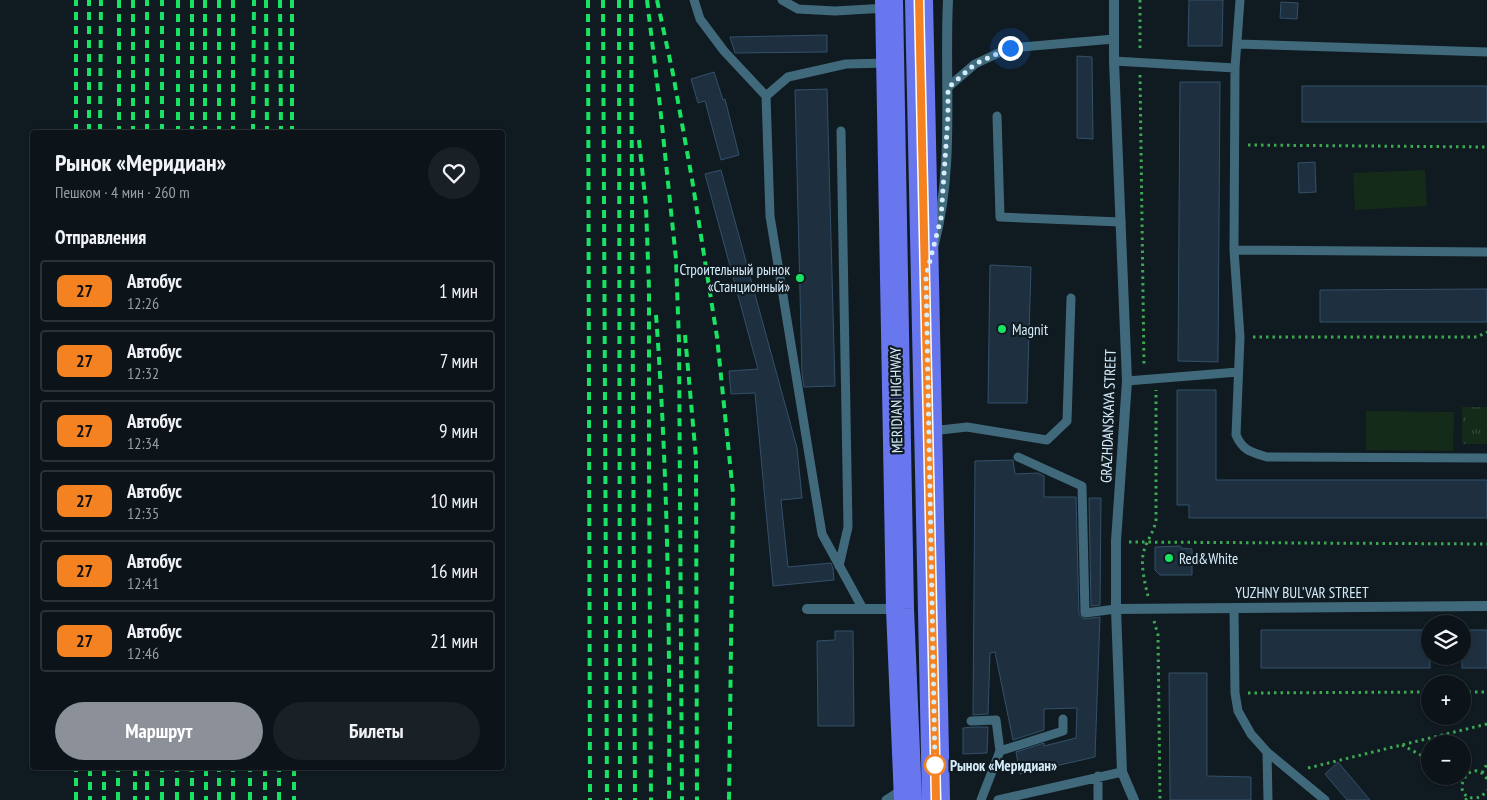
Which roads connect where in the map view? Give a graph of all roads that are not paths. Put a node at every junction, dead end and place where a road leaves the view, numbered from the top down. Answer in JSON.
{"nodes":[{"id":1,"x":694,"y":0,"type":"edge"},
{"id":2,"x":782,"y":0,"type":"edge"},
{"id":3,"x":919,"y":0,"type":"edge"},
{"id":4,"x":948,"y":0,"type":"edge"},
{"id":5,"x":1114,"y":0,"type":"edge"},
{"id":6,"x":1240,"y":0,"type":"edge"},
{"id":7,"x":889,"y":4,"type":"edge"},
{"id":8,"x":1114,"y":39,"type":"junction"},
{"id":9,"x":1237,"y":44,"type":"junction"},
{"id":10,"x":1487,"y":52,"type":"edge"},
{"id":11,"x":1114,"y":61,"type":"junction"},
{"id":12,"x":890,"y":63,"type":"junction"},
{"id":13,"x":1235,"y":68,"type":"junction"},
{"id":14,"x":948,"y":88,"type":"junction"},
{"id":15,"x":766,"y":96,"type":"junction"},
{"id":16,"x":997,"y":116,"type":"dead end"},
{"id":17,"x":841,"y":131,"type":"dead end"},
{"id":18,"x":1121,"y":222,"type":"junction"},
{"id":19,"x":1234,"y":250,"type":"junction"},
{"id":20,"x":1487,"y":252,"type":"edge"},
{"id":21,"x":926,"y":276,"type":"junction"},
{"id":22,"x":1071,"y":298,"type":"dead end"},
{"id":23,"x":1238,"y":372,"type":"junction"},
{"id":24,"x":1127,"y":381,"type":"junction"},
{"id":25,"x":929,"y":431,"type":"junction"},
{"id":26,"x":1018,"y":457,"type":"dead end"},
{"id":27,"x":1487,"y":458,"type":"edge"},
{"id":28,"x":839,"y":566,"type":"junction"},
{"id":29,"x":1487,"y":606,"type":"edge"},
{"id":30,"x":1234,"y":608,"type":"junction"},
{"id":31,"x":807,"y":609,"type":"dead end"},
{"id":32,"x":863,"y":609,"type":"junction"},
{"id":33,"x":900,"y":609,"type":"junction"},
{"id":34,"x":1116,"y":609,"type":"junction"},
{"id":35,"x":1063,"y":719,"type":"dead end"},
{"id":36,"x":971,"y":721,"type":"dead end"},
{"id":37,"x":1000,"y":751,"type":"junction"},
{"id":38,"x":1268,"y":752,"type":"junction"},
{"id":39,"x":1122,"y":772,"type":"junction"},
{"id":40,"x":1098,"y":776,"type":"junction"},
{"id":41,"x":900,"y":795,"type":"edge"},
{"id":42,"x":936,"y":800,"type":"edge"},
{"id":43,"x":981,"y":800,"type":"edge"},
{"id":44,"x":998,"y":800,"type":"edge"},
{"id":45,"x":1098,"y":800,"type":"edge"},
{"id":46,"x":1134,"y":800,"type":"edge"},
{"id":47,"x":1268,"y":800,"type":"edge"},
{"id":48,"x":1324,"y":800,"type":"edge"}],
"edges":[{"from":1,"to":15,"type":"lane"},
{"from":2,"to":7,"type":"lane"},
{"from":3,"to":21,"type":"main road"},
{"from":4,"to":14,"type":"street"},
{"from":5,"to":8,"type":"street","name":"GRAZHDANSKAYA STREET"},
{"from":6,"to":9,"type":"lane"},
{"from":7,"to":12,"type":"main road","name":"MERIDIAN HIGHWAY"},
{"from":8,"to":11,"type":"street","name":"GRAZHDANSKAYA STREET"},
{"from":8,"to":14,"type":"lane"},
{"from":9,"to":10,"type":"lane"},
{"from":9,"to":13,"type":"lane"},
{"from":11,"to":13,"type":"lane"},
{"from":11,"to":18,"type":"street","name":"GRAZHDANSKAYA STREET"},
{"from":12,"to":15,"type":"lane"},
{"from":12,"to":33,"type":"main road","name":"MERIDIAN HIGHWAY"},
{"from":13,"to":19,"type":"lane"},
{"from":14,"to":21,"type":"street"},
{"from":15,"to":28,"type":"lane"},
{"from":16,"to":18,"type":"lane"},
{"from":17,"to":28,"type":"lane"},
{"from":18,"to":24,"type":"street","name":"GRAZHDANSKAYA STREET"},
{"from":19,"to":20,"type":"lane"},
{"from":19,"to":23,"type":"lane"},
{"from":21,"to":25,"type":"main road"},
{"from":22,"to":25,"type":"lane"},
{"from":23,"to":24,"type":"lane"},
{"from":23,"to":27,"type":"lane"},
{"from":24,"to":34,"type":"street","name":"GRAZHDANSKAYA STREET"},
{"from":25,"to":42,"type":"main road"},
{"from":26,"to":34,"type":"lane"},
{"from":28,"to":32,"type":"lane"},
{"from":29,"to":30,"type":"street","name":"YUZHNY BUL'VAR STREET"},
{"from":30,"to":34,"type":"street","name":"YUZHNY BUL'VAR STREET"},
{"from":30,"to":38,"type":"lane"},
{"from":31,"to":32,"type":"street"},
{"from":32,"to":33,"type":"street"},
{"from":33,"to":41,"type":"main road","name":"MERIDIAN HIGHWAY"},
{"from":34,"to":39,"type":"street","name":"GRAZHDANSKAYA STREET"},
{"from":35,"to":37,"type":"lane"},
{"from":36,"to":37,"type":"lane"},
{"from":37,"to":43,"type":"lane"},
{"from":38,"to":47,"type":"lane"},
{"from":38,"to":48,"type":"lane"},
{"from":39,"to":40,"type":"lane"},
{"from":39,"to":46,"type":"street","name":"GRAZHDANSKAYA STREET"},
{"from":40,"to":44,"type":"lane"},
{"from":40,"to":45,"type":"lane"}]}
